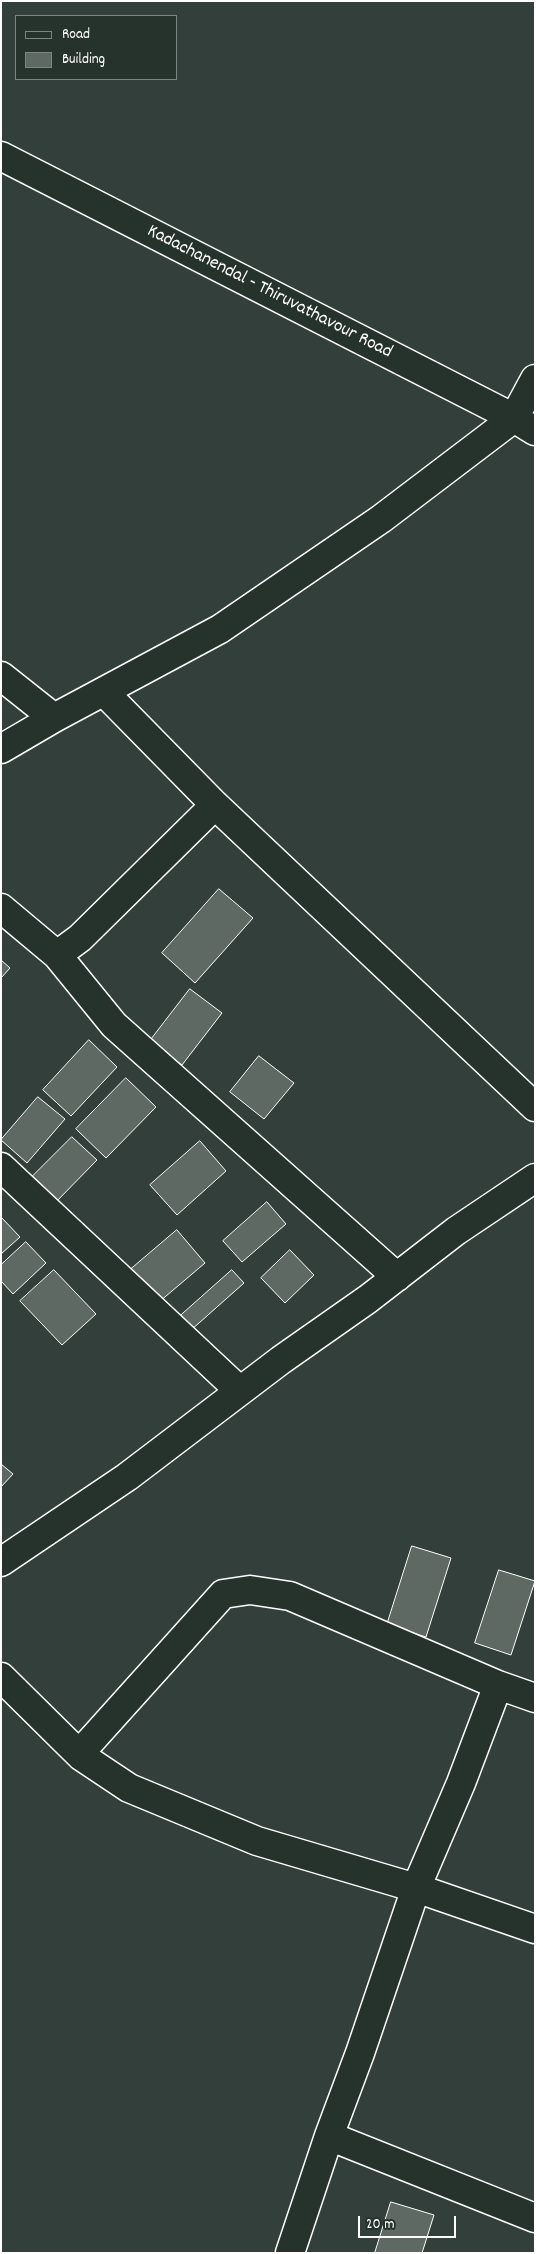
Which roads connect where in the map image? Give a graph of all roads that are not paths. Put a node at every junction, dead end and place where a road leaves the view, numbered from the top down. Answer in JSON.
{"nodes":[{"id":1,"x":1,"y":156,"type":"edge"},
{"id":2,"x":535,"y":379,"type":"edge"},
{"id":3,"x":524,"y":425,"type":"edge"},
{"id":4,"x":1,"y":676,"type":"edge"},
{"id":5,"x":104,"y":692,"type":"junction"},
{"id":6,"x":54,"y":718,"type":"junction"},
{"id":7,"x":1,"y":749,"type":"edge"},
{"id":8,"x":215,"y":805,"type":"junction"},
{"id":9,"x":1,"y":908,"type":"edge"},
{"id":10,"x":57,"y":955,"type":"junction"},
{"id":11,"x":535,"y":1107,"type":"edge"},
{"id":12,"x":1,"y":1167,"type":"edge"},
{"id":13,"x":535,"y":1178,"type":"edge"},
{"id":14,"x":397,"y":1277,"type":"junction"},
{"id":15,"x":240,"y":1391,"type":"junction"},
{"id":16,"x":1,"y":1562,"type":"edge"},
{"id":17,"x":1,"y":1677,"type":"edge"},
{"id":18,"x":498,"y":1685,"type":"junction"},
{"id":19,"x":535,"y":1698,"type":"edge"},
{"id":20,"x":80,"y":1754,"type":"junction"},
{"id":21,"x":416,"y":1888,"type":"junction"},
{"id":22,"x":535,"y":1930,"type":"edge"},
{"id":23,"x":329,"y":2136,"type":"junction"},
{"id":24,"x":535,"y":2218,"type":"edge"},
{"id":25,"x":290,"y":2253,"type":"edge"}],
"edges":[{"from":1,"to":3,"type":"street","name":"Kadachanendal - Thiruvathavour Road"},
{"from":2,"to":3,"type":"street"},
{"from":3,"to":5,"type":"street"},
{"from":4,"to":6,"type":"street"},
{"from":5,"to":6,"type":"street"},
{"from":5,"to":8,"type":"street"},
{"from":6,"to":7,"type":"street"},
{"from":8,"to":10,"type":"street"},
{"from":8,"to":11,"type":"street"},
{"from":9,"to":10,"type":"street"},
{"from":10,"to":14,"type":"street"},
{"from":12,"to":15,"type":"street"},
{"from":13,"to":14,"type":"street"},
{"from":14,"to":15,"type":"street"},
{"from":15,"to":16,"type":"street"},
{"from":17,"to":20,"type":"street"},
{"from":18,"to":19,"type":"street"},
{"from":18,"to":20,"type":"street"},
{"from":18,"to":21,"type":"street"},
{"from":20,"to":21,"type":"street"},
{"from":21,"to":22,"type":"street"},
{"from":21,"to":23,"type":"street"},
{"from":23,"to":24,"type":"street"},
{"from":23,"to":25,"type":"street"}]}
